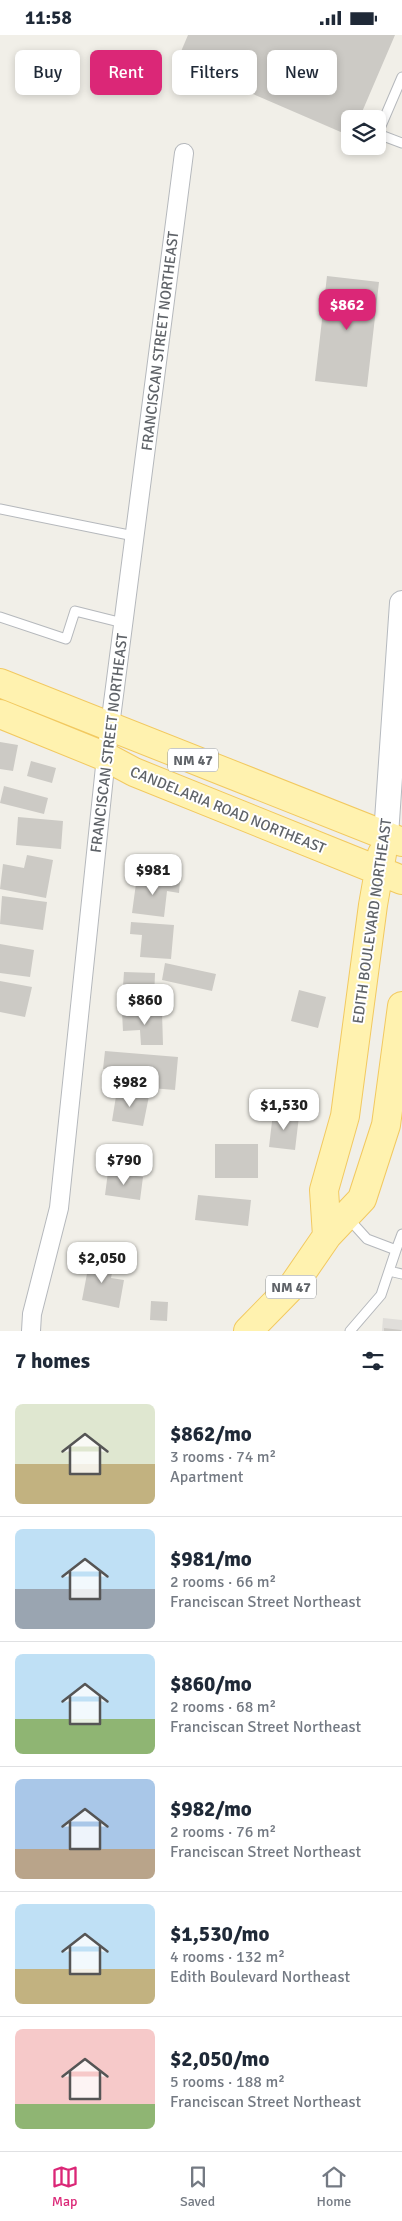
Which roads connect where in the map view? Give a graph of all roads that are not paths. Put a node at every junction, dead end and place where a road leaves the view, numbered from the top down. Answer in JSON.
{"nodes":[{"id":1,"x":402,"y":77,"type":"edge"},
{"id":2,"x":386,"y":114,"type":"edge"},
{"id":3,"x":386,"y":136,"type":"edge"},
{"id":4,"x":402,"y":143,"type":"edge"},
{"id":5,"x":184,"y":153,"type":"dead end"},
{"id":6,"x":0,"y":509,"type":"edge"},
{"id":7,"x":134,"y":536,"type":"junction"},
{"id":8,"x":402,"y":603,"type":"edge"},
{"id":9,"x":0,"y":617,"type":"edge"},
{"id":10,"x":123,"y":623,"type":"junction"},
{"id":11,"x":0,"y":683,"type":"edge"},
{"id":12,"x":0,"y":714,"type":"edge"},
{"id":13,"x":110,"y":727,"type":"junction"},
{"id":14,"x":106,"y":757,"type":"junction"},
{"id":15,"x":394,"y":838,"type":"edge"},
{"id":16,"x":391,"y":876,"type":"edge"},
{"id":17,"x":402,"y":1007,"type":"edge"},
{"id":18,"x":346,"y":1216,"type":"junction"},
{"id":19,"x":402,"y":1234,"type":"edge"},
{"id":20,"x":327,"y":1236,"type":"junction"},
{"id":21,"x":396,"y":1250,"type":"junction"},
{"id":22,"x":389,"y":1271,"type":"junction"},
{"id":23,"x":402,"y":1274,"type":"edge"},
{"id":24,"x":31,"y":1331,"type":"edge"},
{"id":25,"x":248,"y":1331,"type":"edge"},
{"id":26,"x":350,"y":1331,"type":"edge"}],
"edges":[{"from":1,"to":2,"type":"lane"},
{"from":3,"to":4,"type":"lane"},
{"from":5,"to":7,"type":"street","name":"FRANCISCAN STREET NORTHEAST"},
{"from":6,"to":7,"type":"lane"},
{"from":7,"to":10,"type":"street","name":"FRANCISCAN STREET NORTHEAST"},
{"from":8,"to":15,"type":"street","name":"EDITH BOULEVARD NORTHEAST"},
{"from":9,"to":10,"type":"lane"},
{"from":10,"to":13,"type":"street","name":"FRANCISCAN STREET NORTHEAST"},
{"from":11,"to":13,"type":"main road","number":"NM 47"},
{"from":12,"to":14,"type":"main road","name":"CANDELARIA ROAD NORTHEAST","number":"NM 47"},
{"from":13,"to":14,"type":"street","name":"FRANCISCAN STREET NORTHEAST"},
{"from":13,"to":15,"type":"main road","number":"NM 47"},
{"from":14,"to":16,"type":"main road","name":"CANDELARIA ROAD NORTHEAST","number":"NM 47"},
{"from":14,"to":24,"type":"street","name":"FRANCISCAN STREET NORTHEAST"},
{"from":15,"to":16,"type":"main road","name":"EDITH BOULEVARD NORTHEAST"},
{"from":16,"to":20,"type":"main road","name":"EDITH BOULEVARD NORTHEAST"},
{"from":17,"to":18,"type":"main road","number":"NM 47"},
{"from":18,"to":20,"type":"main road","number":"NM 47"},
{"from":18,"to":21,"type":"lane"},
{"from":19,"to":21,"type":"lane"},
{"from":20,"to":25,"type":"main road","number":"NM 47"},
{"from":21,"to":22,"type":"lane"},
{"from":22,"to":23,"type":"lane"},
{"from":22,"to":26,"type":"lane"}]}
